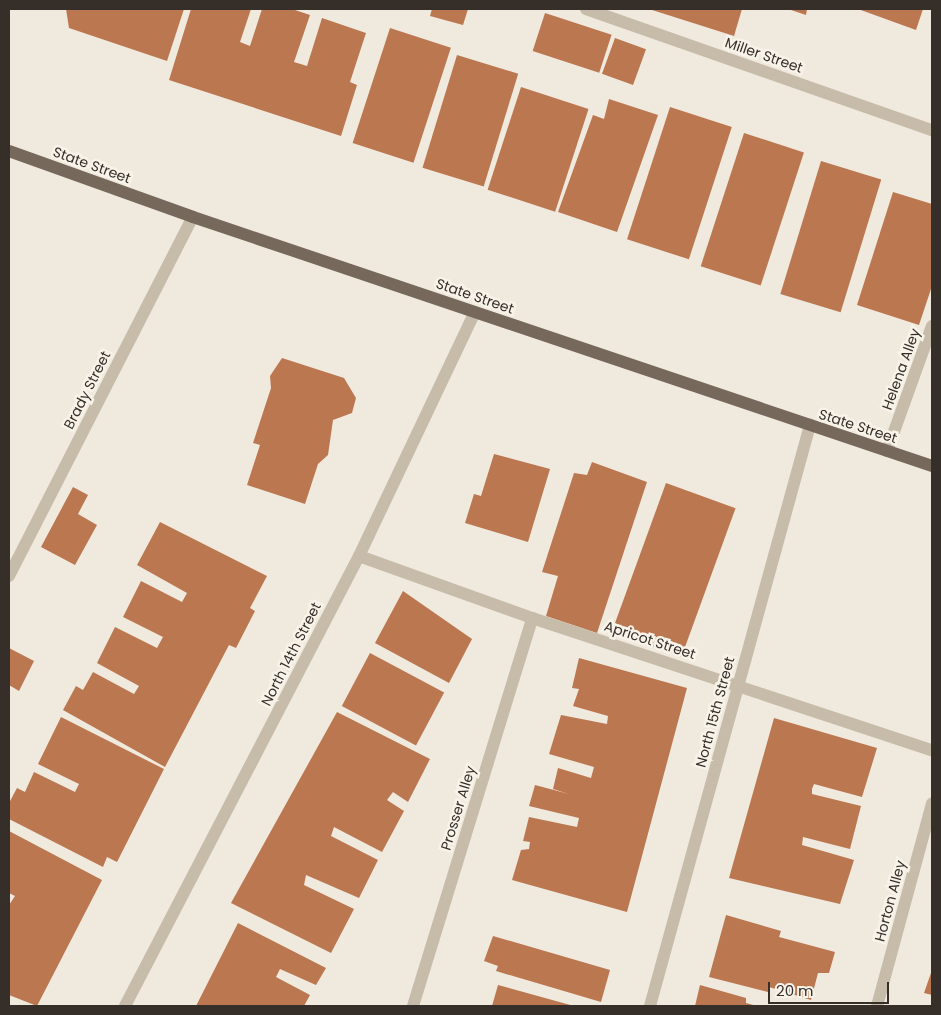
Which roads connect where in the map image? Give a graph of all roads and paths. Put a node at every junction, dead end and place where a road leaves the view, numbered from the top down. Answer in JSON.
{"nodes":[{"id":1,"x":586,"y":9,"type":"edge"},
{"id":2,"x":932,"y":130,"type":"edge"},
{"id":3,"x":9,"y":151,"type":"edge"},
{"id":4,"x":193,"y":217,"type":"junction"},
{"id":5,"x":475,"y":312,"type":"junction"},
{"id":6,"x":932,"y":326,"type":"edge"},
{"id":7,"x":810,"y":425,"type":"junction"},
{"id":8,"x":888,"y":451,"type":"junction"},
{"id":9,"x":932,"y":466,"type":"edge"},
{"id":10,"x":359,"y":556,"type":"junction"},
{"id":11,"x":9,"y":576,"type":"edge"},
{"id":12,"x":532,"y":618,"type":"junction"},
{"id":13,"x":738,"y":684,"type":"junction"},
{"id":14,"x":932,"y":750,"type":"edge"},
{"id":15,"x":932,"y":804,"type":"edge"},
{"id":16,"x":126,"y":1006,"type":"edge"},
{"id":17,"x":413,"y":1006,"type":"edge"},
{"id":18,"x":650,"y":1006,"type":"edge"},
{"id":19,"x":877,"y":1006,"type":"edge"}],
"edges":[{"from":1,"to":2,"type":"street","name":"Miller Street"},
{"from":3,"to":4,"type":"main road","name":"State Street"},
{"from":4,"to":5,"type":"main road","name":"State Street"},
{"from":4,"to":11,"type":"street","name":"Brady Street"},
{"from":5,"to":7,"type":"main road","name":"State Street"},
{"from":5,"to":10,"type":"street","name":"North 14th Street"},
{"from":6,"to":8,"type":"street","name":"Helena Alley"},
{"from":7,"to":8,"type":"main road","name":"State Street"},
{"from":7,"to":13,"type":"street","name":"North 15th Street"},
{"from":8,"to":9,"type":"main road","name":"State Street"},
{"from":10,"to":12,"type":"street","name":"Apricot Street"},
{"from":10,"to":16,"type":"street","name":"North 14th Street"},
{"from":12,"to":13,"type":"street","name":"Apricot Street"},
{"from":12,"to":17,"type":"street","name":"Prosser Alley"},
{"from":13,"to":14,"type":"street","name":"Apricot Street"},
{"from":13,"to":18,"type":"street","name":"North 15th Street"},
{"from":15,"to":19,"type":"street","name":"Horton Alley"}]}
